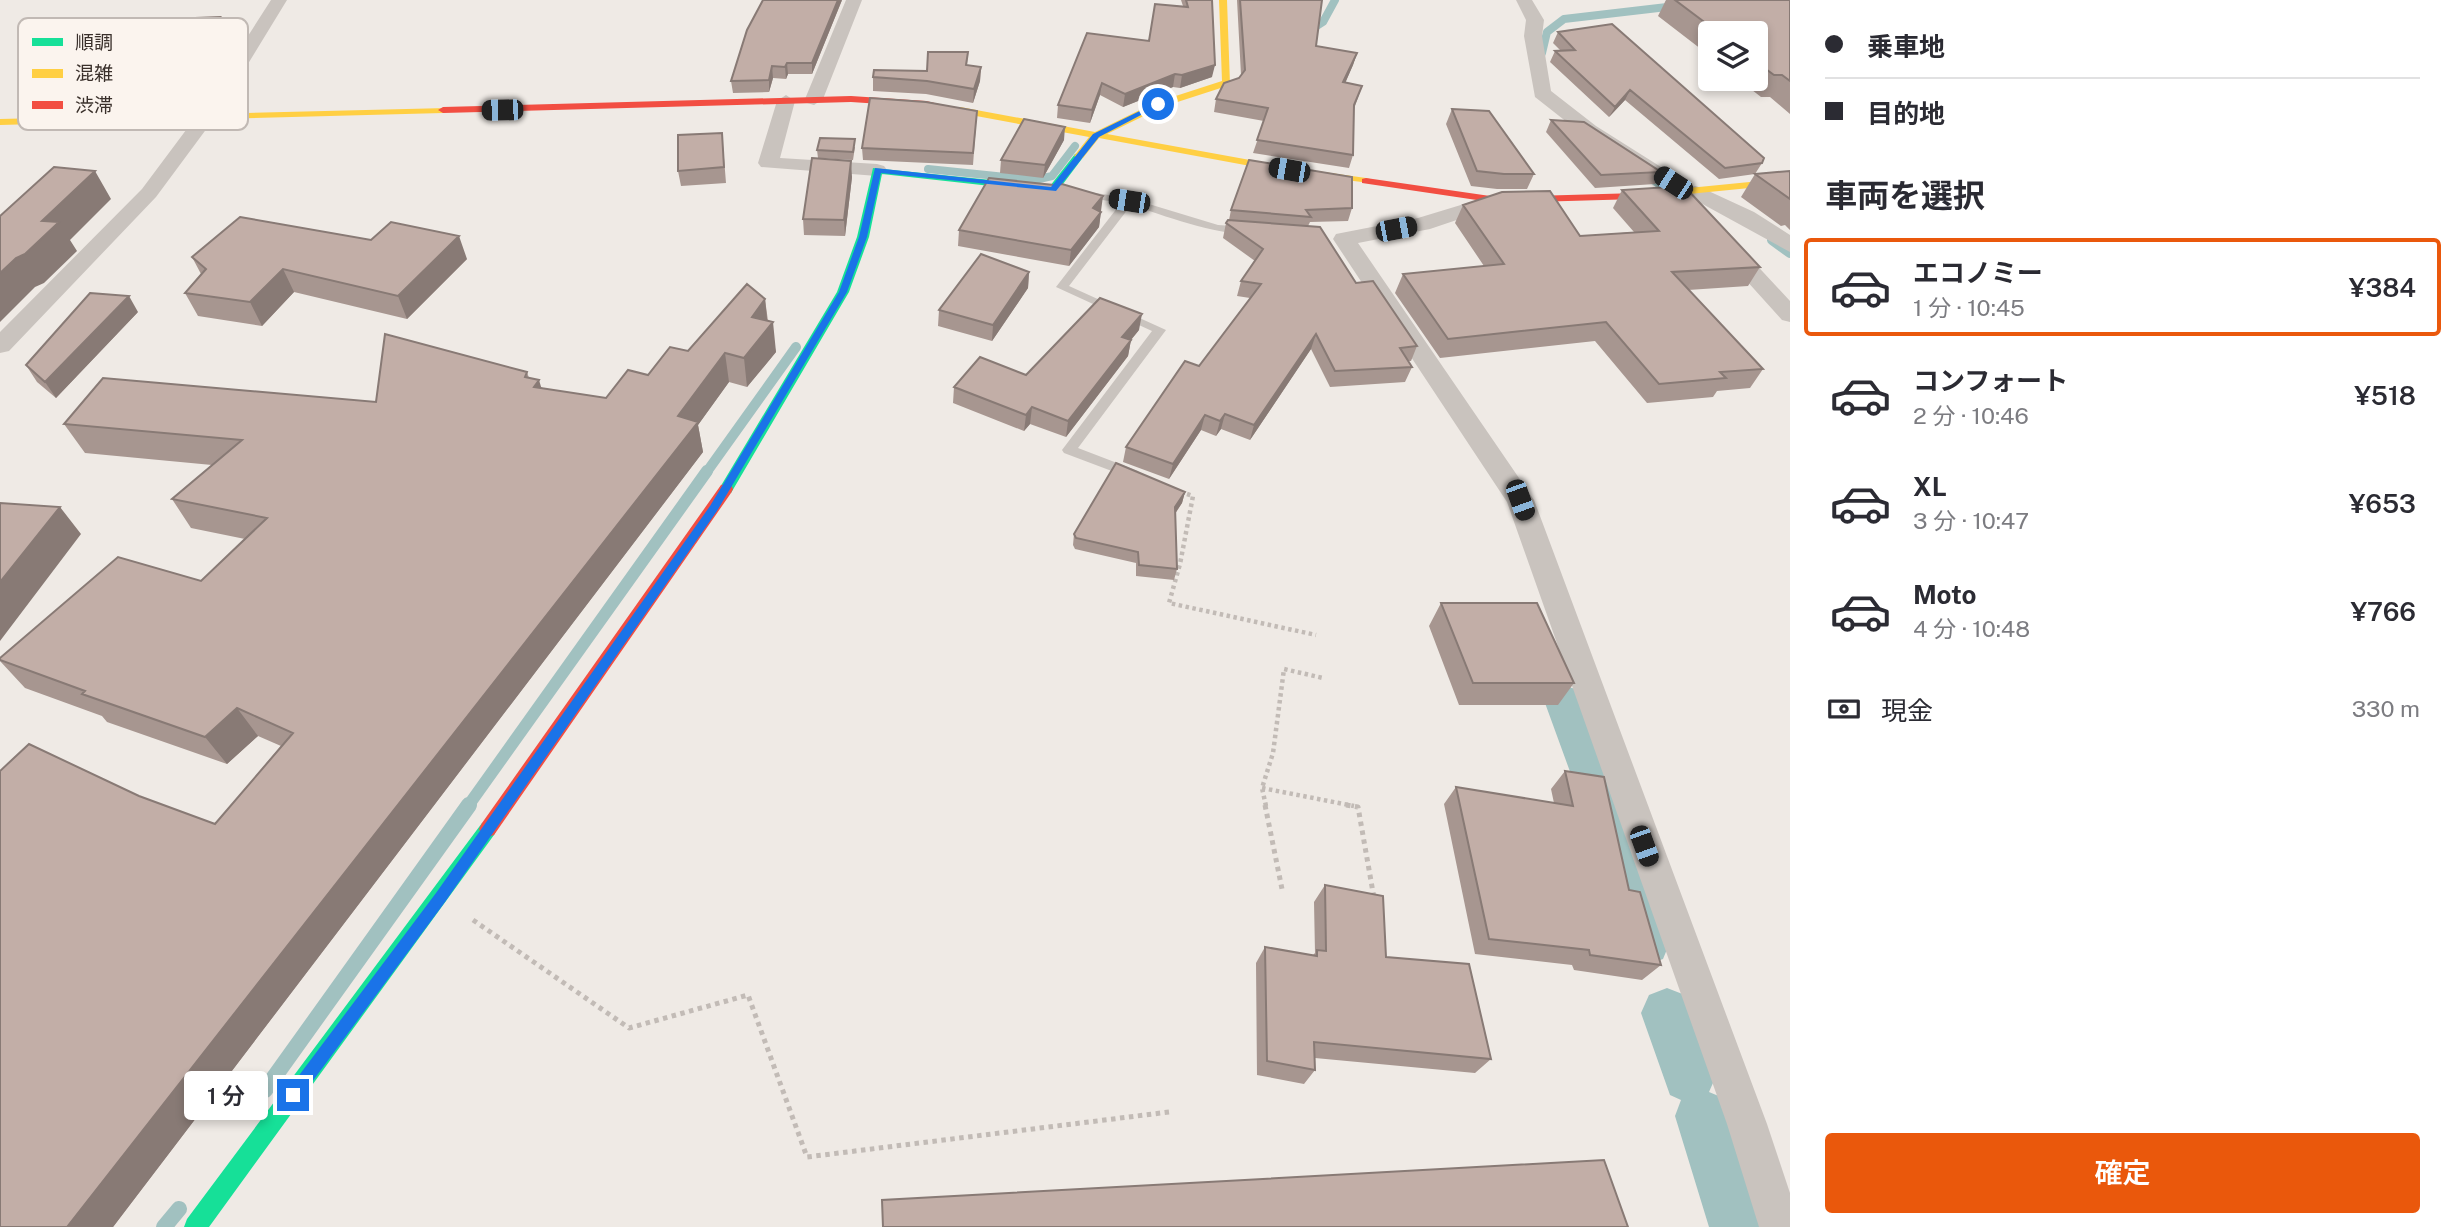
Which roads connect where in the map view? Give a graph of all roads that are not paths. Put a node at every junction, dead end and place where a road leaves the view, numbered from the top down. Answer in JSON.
{"nodes":[{"id":1,"x":279,"y":0,"type":"edge"},
{"id":2,"x":854,"y":0,"type":"edge"},
{"id":3,"x":1223,"y":0,"type":"edge"},
{"id":4,"x":1524,"y":0,"type":"edge"},
{"id":5,"x":248,"y":49,"type":"edge"},
{"id":6,"x":814,"y":99,"type":"junction"},
{"id":7,"x":786,"y":101,"type":"junction"},
{"id":8,"x":248,"y":115,"type":"edge"},
{"id":9,"x":18,"y":121,"type":"edge"},
{"id":10,"x":0,"y":122,"type":"edge"},
{"id":11,"x":196,"y":130,"type":"edge"},
{"id":12,"x":1096,"y":135,"type":"junction"},
{"id":13,"x":877,"y":170,"type":"junction"},
{"id":14,"x":1790,"y":181,"type":"edge"},
{"id":15,"x":1053,"y":190,"type":"junction"},
{"id":16,"x":1687,"y":193,"type":"junction"},
{"id":17,"x":1497,"y":200,"type":"junction"},
{"id":18,"x":1129,"y":201,"type":"junction"},
{"id":19,"x":1255,"y":231,"type":"edge"},
{"id":20,"x":1790,"y":245,"type":"edge"},
{"id":21,"x":1790,"y":315,"type":"edge"},
{"id":22,"x":0,"y":346,"type":"edge"},
{"id":23,"x":1187,"y":494,"type":"edge"},
{"id":24,"x":195,"y":1227,"type":"edge"},
{"id":25,"x":1780,"y":1227,"type":"edge"}],
"edges":[{"from":1,"to":5,"type":"street"},
{"from":2,"to":6,"type":"street"},
{"from":3,"to":12,"type":"street"},
{"from":4,"to":16,"type":"street"},
{"from":6,"to":7,"type":"street"},
{"from":6,"to":12,"type":"street"},
{"from":7,"to":8,"type":"street"},
{"from":7,"to":13,"type":"street"},
{"from":9,"to":10,"type":"street"},
{"from":11,"to":22,"type":"street"},
{"from":12,"to":15,"type":"street"},
{"from":12,"to":17,"type":"street"},
{"from":13,"to":15,"type":"street"},
{"from":13,"to":24,"type":"street"},
{"from":14,"to":16,"type":"street"},
{"from":15,"to":18,"type":"lane"},
{"from":16,"to":17,"type":"street"},
{"from":16,"to":20,"type":"street"},
{"from":16,"to":21,"type":"street"},
{"from":17,"to":25,"type":"street"},
{"from":18,"to":19,"type":"lane"},
{"from":18,"to":23,"type":"lane"}]}
